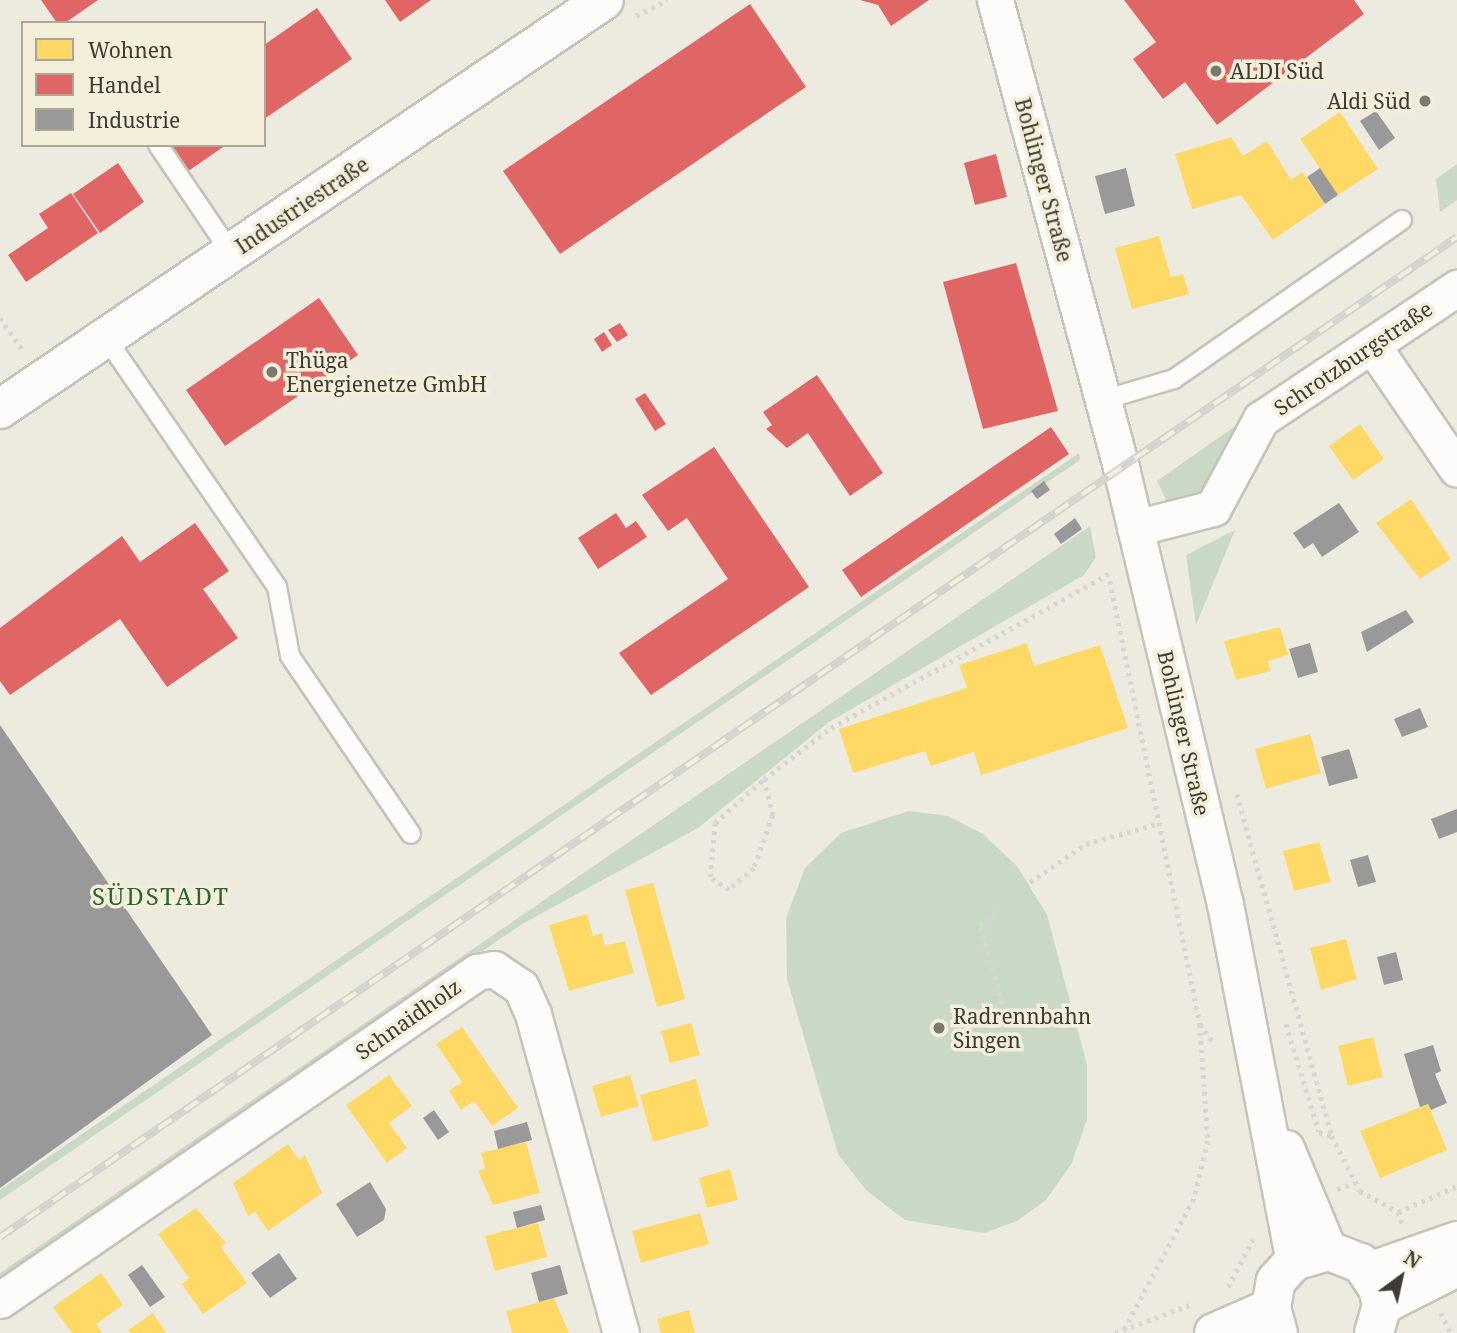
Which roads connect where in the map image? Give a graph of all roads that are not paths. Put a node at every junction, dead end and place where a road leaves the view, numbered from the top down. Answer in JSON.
{"nodes":[{"id":1,"x":604,"y":0,"type":"edge"},
{"id":2,"x":995,"y":0,"type":"edge"},
{"id":3,"x":159,"y":147,"type":"edge"},
{"id":4,"x":1402,"y":220,"type":"dead end"},
{"id":5,"x":231,"y":253,"type":"junction"},
{"id":6,"x":1457,"y":288,"type":"edge"},
{"id":7,"x":106,"y":338,"type":"junction"},
{"id":8,"x":1372,"y":345,"type":"junction"},
{"id":9,"x":1103,"y":400,"type":"junction"},
{"id":10,"x":0,"y":409,"type":"edge"},
{"id":11,"x":1457,"y":469,"type":"edge"},
{"id":12,"x":1135,"y":528,"type":"junction"},
{"id":13,"x":411,"y":834,"type":"dead end"},
{"id":14,"x":1457,"y":1241,"type":"edge"},
{"id":15,"x":1312,"y":1256,"type":"junction"},
{"id":16,"x":1457,"y":1267,"type":"edge"},
{"id":17,"x":0,"y":1300,"type":"edge"},
{"id":18,"x":1375,"y":1303,"type":"edge"},
{"id":19,"x":1207,"y":1317,"type":"edge"},
{"id":20,"x":1275,"y":1321,"type":"edge"},
{"id":21,"x":621,"y":1333,"type":"edge"}],
"edges":[{"from":1,"to":5,"type":"street","name":"Industriestraße"},
{"from":2,"to":9,"type":"street","name":"Bohlinger Straße"},
{"from":3,"to":5,"type":"lane"},
{"from":4,"to":9,"type":"lane"},
{"from":5,"to":7,"type":"street","name":"Industriestraße"},
{"from":6,"to":8,"type":"street","name":"Schrotzburgstraße"},
{"from":7,"to":10,"type":"street","name":"Industriestraße"},
{"from":7,"to":13,"type":"lane"},
{"from":8,"to":11,"type":"street"},
{"from":8,"to":12,"type":"street","name":"Schrotzburgstraße"},
{"from":9,"to":12,"type":"street","name":"Bohlinger Straße"},
{"from":12,"to":15,"type":"street","name":"Bohlinger Straße"},
{"from":14,"to":18,"type":"street"},
{"from":15,"to":18,"type":"street"},
{"from":15,"to":20,"type":"street"},
{"from":16,"to":18,"type":"street"},
{"from":17,"to":21,"type":"street","name":"Schnaidholz"},
{"from":19,"to":20,"type":"street"}]}
